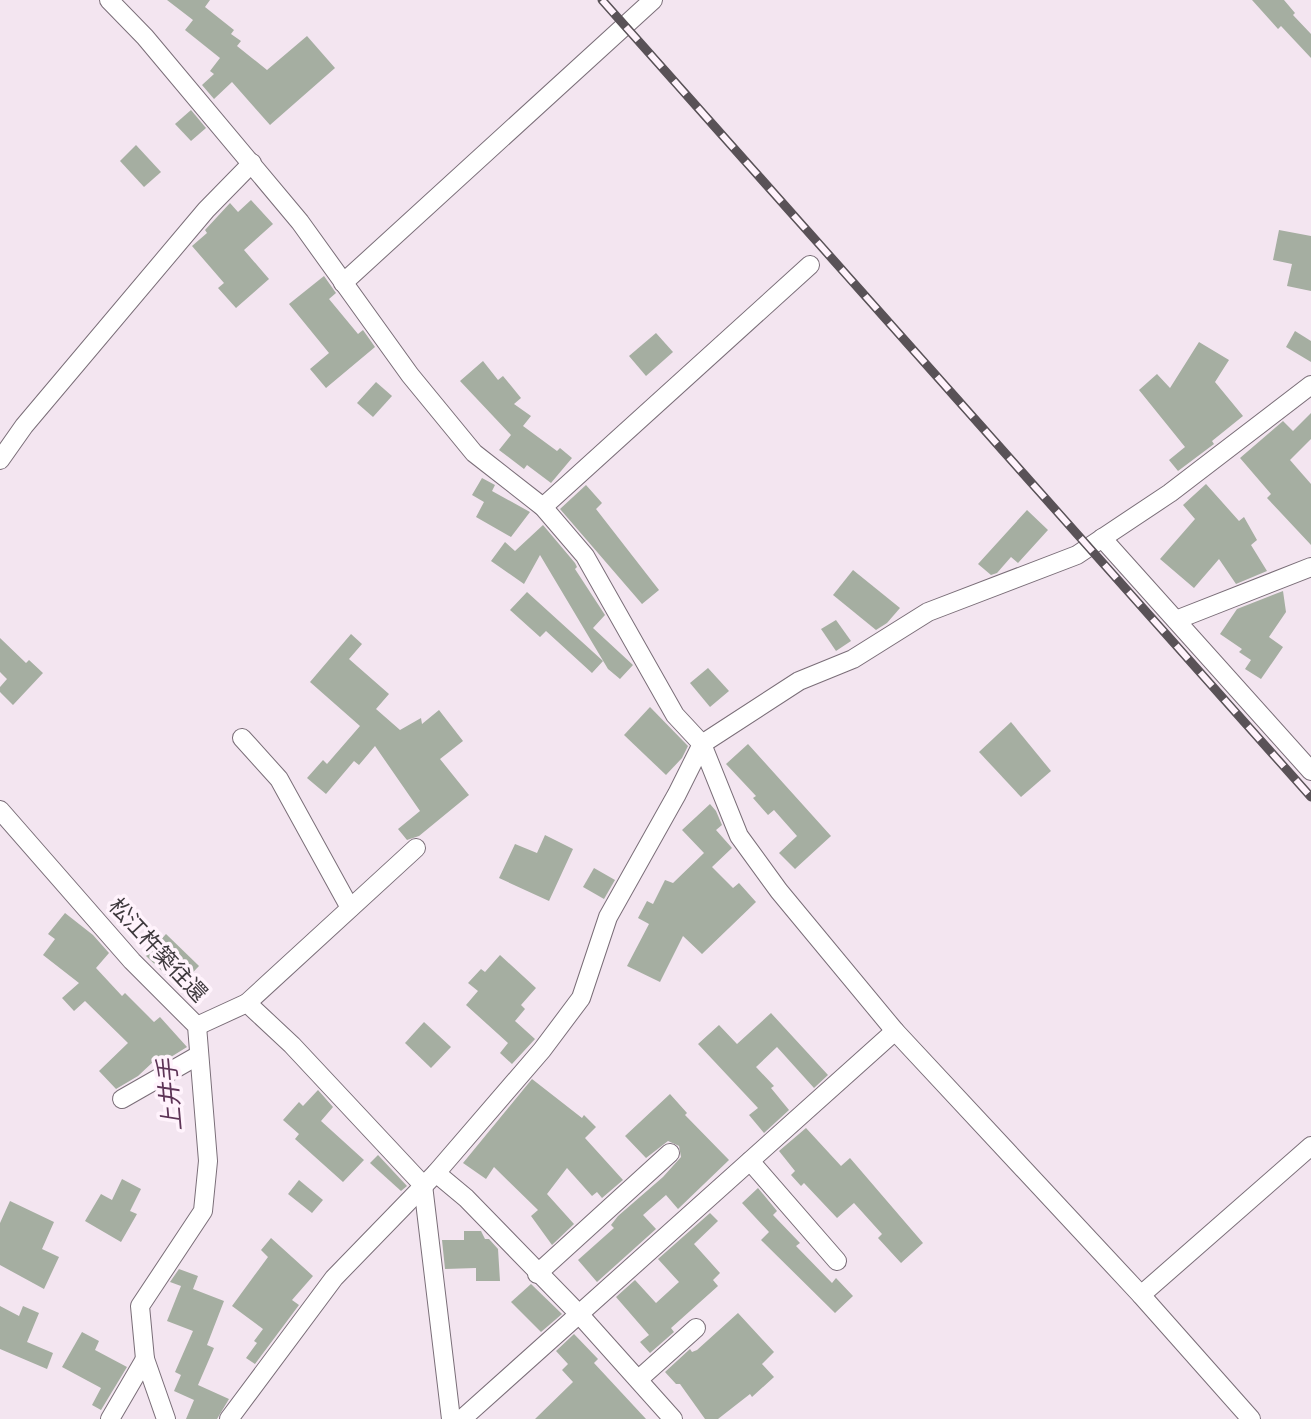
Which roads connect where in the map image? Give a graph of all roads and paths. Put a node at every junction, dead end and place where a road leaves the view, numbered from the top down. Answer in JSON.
{"nodes":[{"id":1,"x":109,"y":0,"type":"edge"},
{"id":2,"x":653,"y":0,"type":"edge"},
{"id":3,"x":252,"y":163,"type":"junction"},
{"id":4,"x":810,"y":265,"type":"dead end"},
{"id":5,"x":343,"y":283,"type":"junction"},
{"id":6,"x":1310,"y":390,"type":"edge"},
{"id":7,"x":0,"y":460,"type":"edge"},
{"id":8,"x":543,"y":507,"type":"junction"},
{"id":9,"x":1102,"y":538,"type":"junction"},
{"id":10,"x":1311,"y":567,"type":"edge"},
{"id":11,"x":1176,"y":620,"type":"junction"},
{"id":12,"x":242,"y":738,"type":"dead end"},
{"id":13,"x":702,"y":744,"type":"junction"},
{"id":14,"x":1311,"y":771,"type":"edge"},
{"id":15,"x":0,"y":810,"type":"edge"},
{"id":16,"x":416,"y":848,"type":"dead end"},
{"id":17,"x":350,"y":908,"type":"junction"},
{"id":18,"x":247,"y":1003,"type":"junction"},
{"id":19,"x":197,"y":1026,"type":"junction"},
{"id":20,"x":895,"y":1031,"type":"junction"},
{"id":21,"x":199,"y":1055,"type":"junction"},
{"id":22,"x":122,"y":1099,"type":"dead end"},
{"id":23,"x":1311,"y":1146,"type":"edge"},
{"id":24,"x":670,"y":1153,"type":"dead end"},
{"id":25,"x":750,"y":1161,"type":"junction"},
{"id":26,"x":430,"y":1179,"type":"junction"},
{"id":27,"x":837,"y":1261,"type":"dead end"},
{"id":28,"x":537,"y":1274,"type":"junction"},
{"id":29,"x":1141,"y":1295,"type":"junction"},
{"id":30,"x":579,"y":1314,"type":"junction"},
{"id":31,"x":696,"y":1328,"type":"dead end"},
{"id":32,"x":145,"y":1359,"type":"junction"},
{"id":33,"x":639,"y":1379,"type":"junction"},
{"id":34,"x":474,"y":1415,"type":"edge"},
{"id":35,"x":110,"y":1419,"type":"edge"},
{"id":36,"x":166,"y":1419,"type":"edge"},
{"id":37,"x":229,"y":1419,"type":"edge"},
{"id":38,"x":451,"y":1419,"type":"edge"},
{"id":39,"x":673,"y":1419,"type":"edge"},
{"id":40,"x":1251,"y":1419,"type":"edge"}],
"edges":[{"from":1,"to":3,"type":"street"},
{"from":2,"to":5,"type":"street"},
{"from":3,"to":5,"type":"street"},
{"from":3,"to":7,"type":"street"},
{"from":4,"to":8,"type":"street"},
{"from":5,"to":8,"type":"street"},
{"from":6,"to":9,"type":"street"},
{"from":8,"to":13,"type":"street"},
{"from":9,"to":11,"type":"street"},
{"from":9,"to":13,"type":"street"},
{"from":10,"to":11,"type":"street"},
{"from":11,"to":14,"type":"street"},
{"from":12,"to":17,"type":"street"},
{"from":13,"to":20,"type":"street"},
{"from":13,"to":26,"type":"street"},
{"from":15,"to":19,"type":"street","name":"松江杵築往還"},
{"from":16,"to":17,"type":"street"},
{"from":17,"to":18,"type":"street"},
{"from":18,"to":19,"type":"street"},
{"from":18,"to":26,"type":"street"},
{"from":19,"to":21,"type":"street","name":"松江杵築往還"},
{"from":20,"to":25,"type":"street"},
{"from":20,"to":29,"type":"street"},
{"from":21,"to":22,"type":"street"},
{"from":21,"to":32,"type":"street","name":"松江杵築往還"},
{"from":23,"to":29,"type":"street"},
{"from":24,"to":28,"type":"street"},
{"from":25,"to":27,"type":"street"},
{"from":25,"to":30,"type":"street"},
{"from":26,"to":28,"type":"street"},
{"from":26,"to":37,"type":"street"},
{"from":26,"to":38,"type":"street"},
{"from":28,"to":30,"type":"street"},
{"from":29,"to":40,"type":"street"},
{"from":30,"to":33,"type":"street"},
{"from":30,"to":34,"type":"street"},
{"from":31,"to":33,"type":"street"},
{"from":32,"to":35,"type":"street"},
{"from":32,"to":36,"type":"street","name":"松江杵築往還"},
{"from":33,"to":39,"type":"street"}]}
